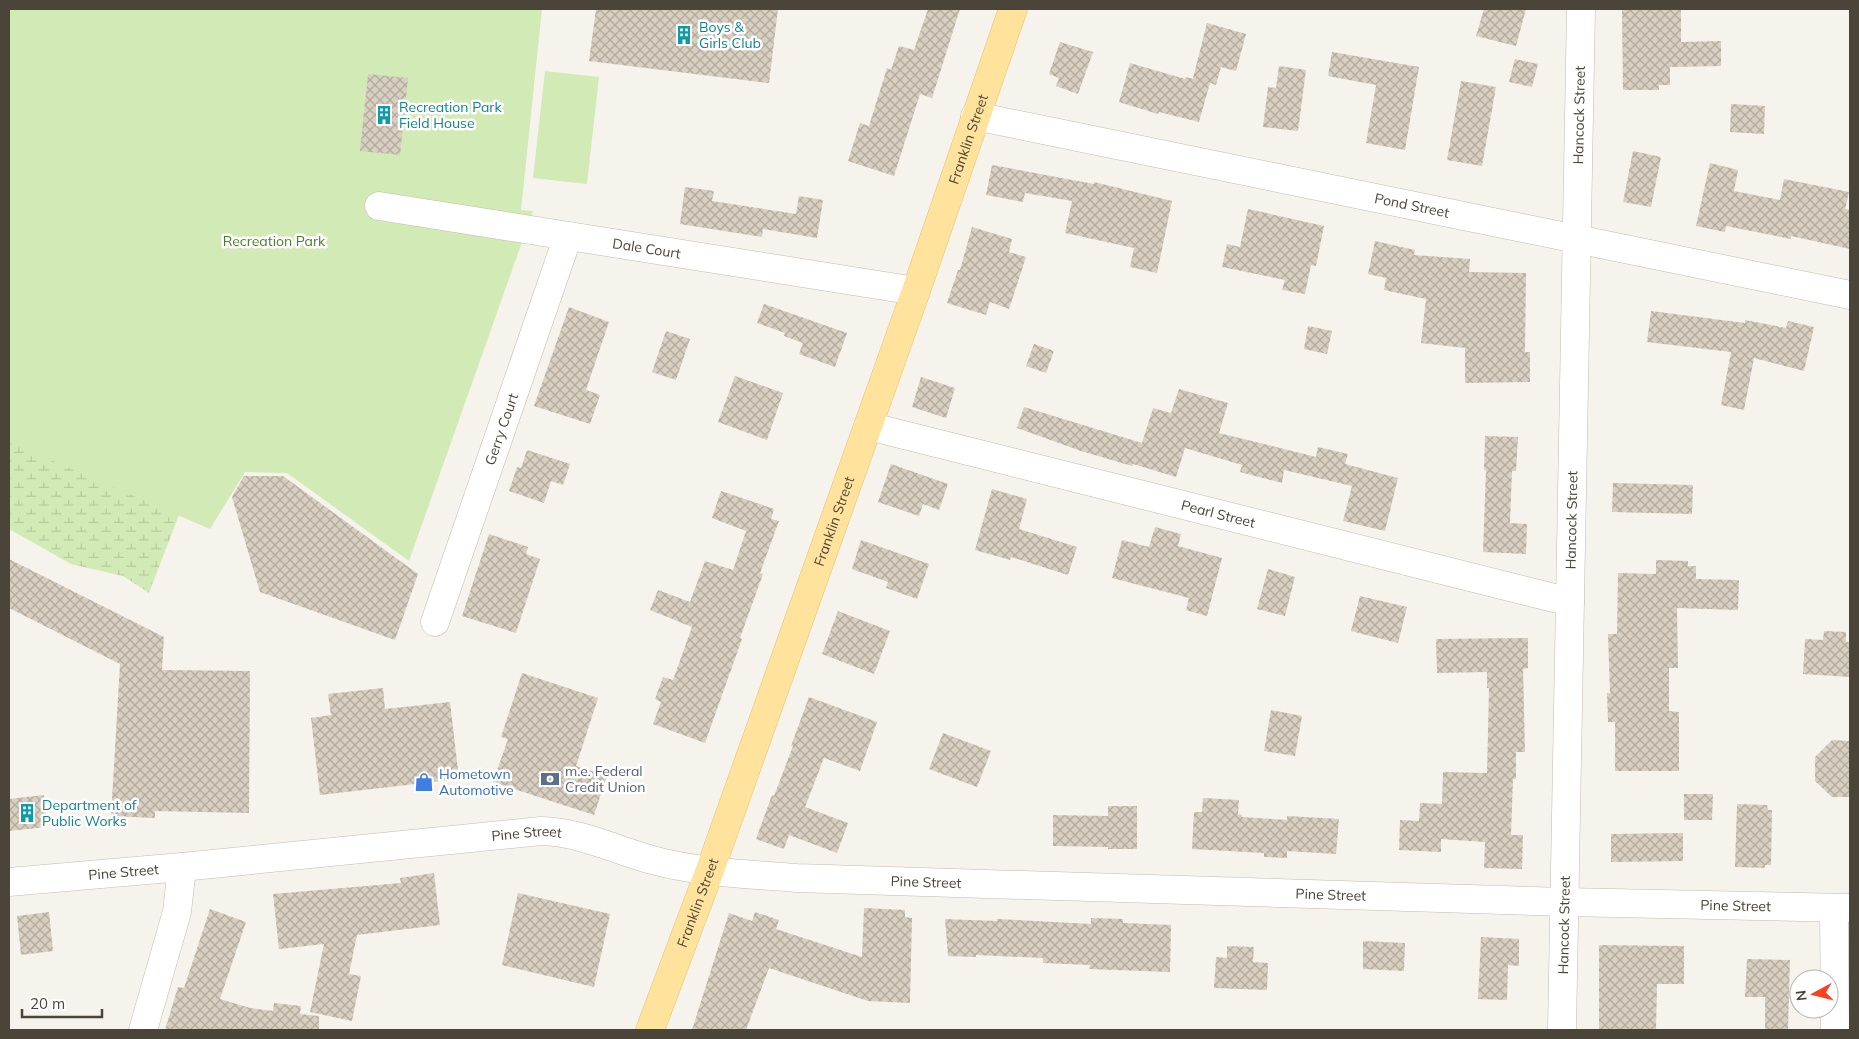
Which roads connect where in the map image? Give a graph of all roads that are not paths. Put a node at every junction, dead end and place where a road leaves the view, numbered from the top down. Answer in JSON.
{"nodes":[{"id":1,"x":1013,"y":9,"type":"edge"},
{"id":2,"x":1581,"y":9,"type":"edge"},
{"id":3,"x":975,"y":116,"type":"junction"},
{"id":4,"x":379,"y":206,"type":"dead end"},
{"id":5,"x":568,"y":236,"type":"junction"},
{"id":6,"x":1576,"y":240,"type":"junction"},
{"id":7,"x":916,"y":291,"type":"junction"},
{"id":8,"x":1850,"y":295,"type":"edge"},
{"id":9,"x":868,"y":426,"type":"junction"},
{"id":10,"x":1570,"y":602,"type":"junction"},
{"id":11,"x":435,"y":622,"type":"dead end"},
{"id":12,"x":182,"y":867,"type":"junction"},
{"id":13,"x":710,"y":870,"type":"junction"},
{"id":14,"x":9,"y":882,"type":"edge"},
{"id":15,"x":1564,"y":902,"type":"junction"},
{"id":16,"x":1842,"y":908,"type":"edge"},
{"id":17,"x":143,"y":1030,"type":"edge"},
{"id":18,"x":650,"y":1030,"type":"edge"},
{"id":19,"x":1562,"y":1030,"type":"edge"},
{"id":20,"x":1835,"y":1030,"type":"edge"}],
"edges":[{"from":1,"to":3,"type":"main road","name":"Franklin Street"},
{"from":2,"to":6,"type":"street","name":"Hancock Street"},
{"from":3,"to":6,"type":"street","name":"Pond Street"},
{"from":3,"to":7,"type":"main road","name":"Franklin Street"},
{"from":4,"to":5,"type":"street","name":"Dale Court"},
{"from":5,"to":7,"type":"street","name":"Dale Court"},
{"from":5,"to":11,"type":"street","name":"Gerry Court"},
{"from":6,"to":8,"type":"street","name":"Pond Street"},
{"from":6,"to":10,"type":"street","name":"Hancock Street"},
{"from":7,"to":9,"type":"main road","name":"Franklin Street"},
{"from":9,"to":10,"type":"street","name":"Pearl Street"},
{"from":9,"to":13,"type":"main road","name":"Franklin Street"},
{"from":10,"to":15,"type":"street","name":"Hancock Street"},
{"from":12,"to":13,"type":"street","name":"Pine Street"},
{"from":12,"to":14,"type":"street","name":"Pine Street"},
{"from":12,"to":17,"type":"street"},
{"from":13,"to":15,"type":"street","name":"Pine Street"},
{"from":13,"to":18,"type":"main road","name":"Franklin Street"},
{"from":15,"to":16,"type":"street","name":"Pine Street"},
{"from":15,"to":19,"type":"street","name":"Hancock Street"},
{"from":16,"to":20,"type":"street"}]}
